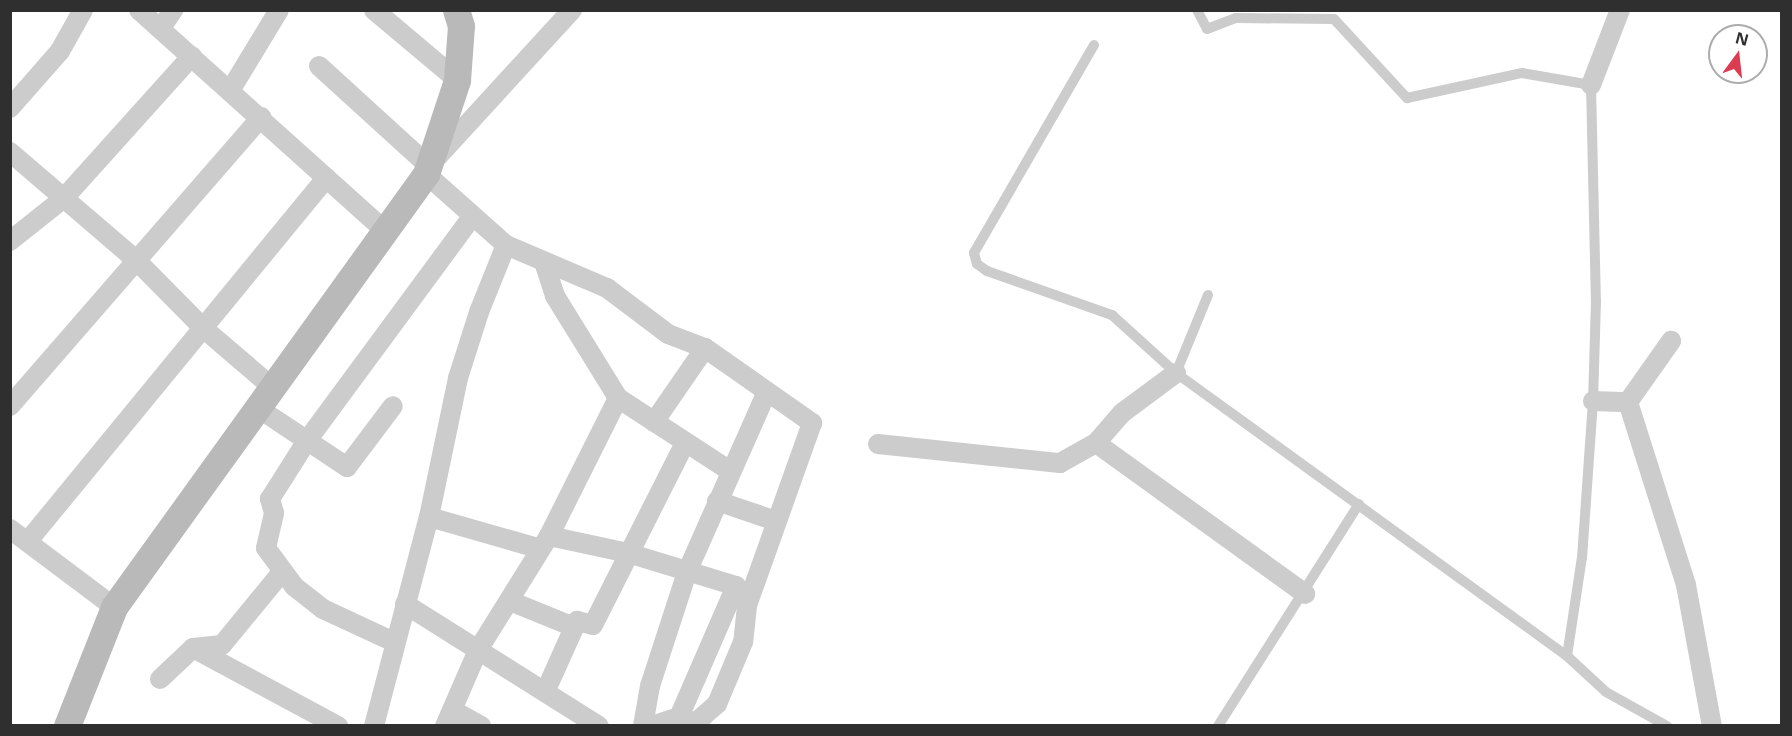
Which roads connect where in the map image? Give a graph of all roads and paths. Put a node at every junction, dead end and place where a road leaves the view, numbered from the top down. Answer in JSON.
{"nodes":[{"id":1,"x":83,"y":10,"type":"edge"},
{"id":2,"x":140,"y":10,"type":"edge"},
{"id":3,"x":173,"y":10,"type":"edge"},
{"id":4,"x":279,"y":10,"type":"edge"},
{"id":5,"x":374,"y":10,"type":"edge"},
{"id":6,"x":456,"y":10,"type":"edge"},
{"id":7,"x":572,"y":10,"type":"edge"},
{"id":8,"x":1197,"y":10,"type":"edge"},
{"id":9,"x":1620,"y":10,"type":"edge"},
{"id":10,"x":161,"y":28,"type":"junction"},
{"id":11,"x":1094,"y":45,"type":"dead end"},
{"id":12,"x":192,"y":56,"type":"junction"},
{"id":13,"x":319,"y":66,"type":"dead end"},
{"id":14,"x":457,"y":80,"type":"junction"},
{"id":15,"x":1591,"y":85,"type":"junction"},
{"id":16,"x":231,"y":88,"type":"junction"},
{"id":17,"x":10,"y":108,"type":"edge"},
{"id":18,"x":261,"y":117,"type":"junction"},
{"id":19,"x":10,"y":152,"type":"edge"},
{"id":20,"x":428,"y":170,"type":"junction"},
{"id":21,"x":326,"y":178,"type":"junction"},
{"id":22,"x":64,"y":198,"type":"junction"},
{"id":23,"x":472,"y":217,"type":"junction"},
{"id":24,"x":386,"y":232,"type":"junction"},
{"id":25,"x":10,"y":241,"type":"edge"},
{"id":26,"x":506,"y":246,"type":"junction"},
{"id":27,"x":135,"y":260,"type":"junction"},
{"id":28,"x":544,"y":262,"type":"junction"},
{"id":29,"x":1208,"y":295,"type":"dead end"},
{"id":30,"x":203,"y":328,"type":"junction"},
{"id":31,"x":1671,"y":341,"type":"dead end"},
{"id":32,"x":705,"y":348,"type":"junction"},
{"id":33,"x":1176,"y":373,"type":"junction"},
{"id":34,"x":766,"y":394,"type":"junction"},
{"id":35,"x":265,"y":398,"type":"junction"},
{"id":36,"x":618,"y":398,"type":"junction"},
{"id":37,"x":1593,"y":401,"type":"junction"},
{"id":38,"x":1628,"y":402,"type":"junction"},
{"id":39,"x":10,"y":406,"type":"edge"},
{"id":40,"x":393,"y":406,"type":"dead end"},
{"id":41,"x":654,"y":422,"type":"junction"},
{"id":42,"x":306,"y":442,"type":"junction"},
{"id":43,"x":685,"y":443,"type":"junction"},
{"id":44,"x":1096,"y":443,"type":"junction"},
{"id":45,"x":878,"y":444,"type":"dead end"},
{"id":46,"x":730,"y":471,"type":"junction"},
{"id":47,"x":717,"y":501,"type":"junction"},
{"id":48,"x":1359,"y":504,"type":"junction"},
{"id":49,"x":429,"y":517,"type":"junction"},
{"id":50,"x":776,"y":521,"type":"junction"},
{"id":51,"x":15,"y":533,"type":"edge"},
{"id":52,"x":545,"y":543,"type":"junction"},
{"id":53,"x":628,"y":553,"type":"junction"},
{"id":54,"x":282,"y":572,"type":"junction"},
{"id":55,"x":687,"y":572,"type":"junction"},
{"id":56,"x":1305,"y":594,"type":"junction"},
{"id":57,"x":510,"y":602,"type":"junction"},
{"id":58,"x":405,"y":604,"type":"junction"},
{"id":59,"x":114,"y":607,"type":"junction"},
{"id":60,"x":574,"y":627,"type":"junction"},
{"id":61,"x":394,"y":642,"type":"junction"},
{"id":62,"x":193,"y":648,"type":"junction"},
{"id":63,"x":478,"y":650,"type":"junction"},
{"id":64,"x":1567,"y":656,"type":"junction"},
{"id":65,"x":160,"y":679,"type":"dead end"},
{"id":66,"x":546,"y":690,"type":"junction"},
{"id":67,"x":679,"y":717,"type":"junction"},
{"id":68,"x":450,"y":718,"type":"edge"},
{"id":69,"x":67,"y":726,"type":"edge"},
{"id":70,"x":338,"y":726,"type":"edge"},
{"id":71,"x":374,"y":726,"type":"edge"},
{"id":72,"x":481,"y":726,"type":"edge"},
{"id":73,"x":598,"y":726,"type":"edge"},
{"id":74,"x":643,"y":726,"type":"edge"},
{"id":75,"x":652,"y":726,"type":"edge"},
{"id":76,"x":1218,"y":726,"type":"edge"},
{"id":77,"x":1667,"y":726,"type":"edge"},
{"id":78,"x":1712,"y":726,"type":"edge"}],
"edges":[{"from":1,"to":17,"type":"street"},
{"from":2,"to":10,"type":"street"},
{"from":3,"to":10,"type":"street"},
{"from":4,"to":16,"type":"street"},
{"from":5,"to":14,"type":"street"},
{"from":6,"to":14,"type":"main road"},
{"from":7,"to":20,"type":"street"},
{"from":8,"to":15,"type":"lane"},
{"from":9,"to":15,"type":"street"},
{"from":10,"to":12,"type":"street"},
{"from":11,"to":33,"type":"lane"},
{"from":12,"to":16,"type":"street"},
{"from":12,"to":22,"type":"street"},
{"from":13,"to":20,"type":"street"},
{"from":14,"to":20,"type":"main road"},
{"from":15,"to":37,"type":"lane"},
{"from":16,"to":18,"type":"street"},
{"from":18,"to":21,"type":"street"},
{"from":18,"to":27,"type":"street"},
{"from":19,"to":22,"type":"street"},
{"from":20,"to":23,"type":"street"},
{"from":20,"to":24,"type":"main road"},
{"from":21,"to":24,"type":"street"},
{"from":21,"to":30,"type":"street"},
{"from":22,"to":25,"type":"street"},
{"from":22,"to":27,"type":"street"},
{"from":23,"to":26,"type":"street"},
{"from":23,"to":42,"type":"street"},
{"from":24,"to":35,"type":"main road"},
{"from":26,"to":28,"type":"street"},
{"from":26,"to":49,"type":"street"},
{"from":27,"to":30,"type":"street"},
{"from":27,"to":39,"type":"street"},
{"from":28,"to":32,"type":"street"},
{"from":28,"to":36,"type":"street"},
{"from":29,"to":33,"type":"lane"},
{"from":30,"to":35,"type":"street"},
{"from":30,"to":51,"type":"street"},
{"from":31,"to":38,"type":"street"},
{"from":32,"to":34,"type":"street"},
{"from":32,"to":41,"type":"street"},
{"from":33,"to":44,"type":"street"},
{"from":33,"to":48,"type":"lane"},
{"from":34,"to":46,"type":"street"},
{"from":34,"to":50,"type":"street"},
{"from":35,"to":42,"type":"street"},
{"from":35,"to":59,"type":"main road"},
{"from":36,"to":41,"type":"street"},
{"from":36,"to":52,"type":"street"},
{"from":37,"to":38,"type":"street"},
{"from":37,"to":64,"type":"lane"},
{"from":38,"to":78,"type":"street"},
{"from":40,"to":42,"type":"street"},
{"from":41,"to":43,"type":"street"},
{"from":42,"to":54,"type":"street"},
{"from":43,"to":46,"type":"street"},
{"from":43,"to":53,"type":"street"},
{"from":44,"to":45,"type":"street"},
{"from":44,"to":56,"type":"street"},
{"from":46,"to":47,"type":"street"},
{"from":47,"to":50,"type":"street"},
{"from":47,"to":55,"type":"street"},
{"from":48,"to":56,"type":"lane"},
{"from":48,"to":64,"type":"lane"},
{"from":49,"to":52,"type":"street"},
{"from":49,"to":58,"type":"street"},
{"from":50,"to":67,"type":"street"},
{"from":51,"to":59,"type":"street"},
{"from":52,"to":53,"type":"street"},
{"from":52,"to":57,"type":"street"},
{"from":53,"to":55,"type":"street"},
{"from":53,"to":60,"type":"street"},
{"from":54,"to":61,"type":"street"},
{"from":54,"to":62,"type":"street"},
{"from":55,"to":67,"type":"street"},
{"from":55,"to":74,"type":"street"},
{"from":56,"to":76,"type":"lane"},
{"from":57,"to":60,"type":"street"},
{"from":57,"to":63,"type":"street"},
{"from":58,"to":61,"type":"street"},
{"from":58,"to":63,"type":"street"},
{"from":59,"to":69,"type":"main road"},
{"from":60,"to":66,"type":"street"},
{"from":61,"to":71,"type":"street"},
{"from":62,"to":65,"type":"street"},
{"from":62,"to":70,"type":"street"},
{"from":63,"to":66,"type":"street"},
{"from":63,"to":68,"type":"street"},
{"from":64,"to":77,"type":"lane"},
{"from":66,"to":73,"type":"street"},
{"from":67,"to":75,"type":"street"},
{"from":68,"to":72,"type":"street"}]}
